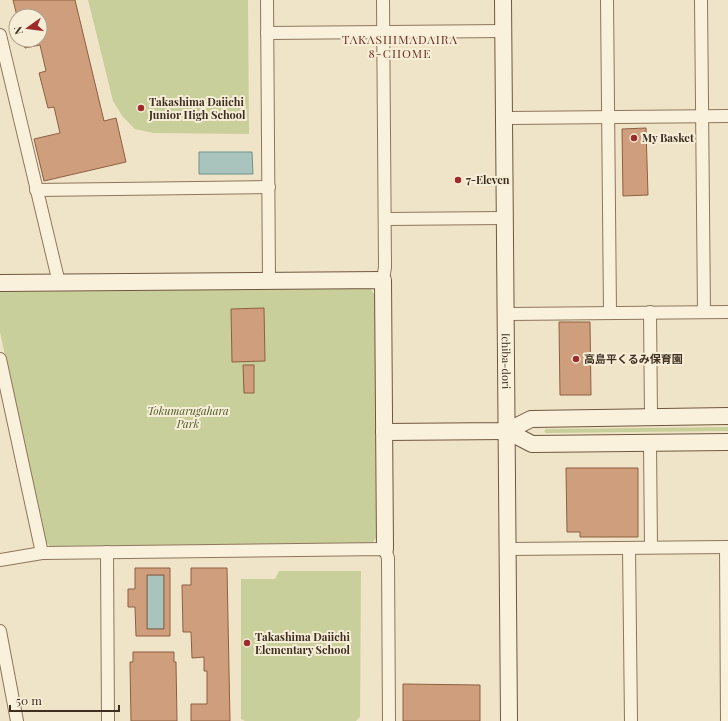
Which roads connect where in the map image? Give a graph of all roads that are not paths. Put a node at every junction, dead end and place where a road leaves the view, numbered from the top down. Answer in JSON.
{"nodes":[{"id":1,"x":267,"y":0,"type":"edge"},
{"id":2,"x":383,"y":0,"type":"edge"},
{"id":3,"x":503,"y":0,"type":"edge"},
{"id":4,"x":607,"y":0,"type":"edge"},
{"id":5,"x":701,"y":0,"type":"edge"},
{"id":6,"x":504,"y":31,"type":"junction"},
{"id":7,"x":383,"y":32,"type":"junction"},
{"id":8,"x":267,"y":33,"type":"junction"},
{"id":9,"x":0,"y":35,"type":"edge"},
{"id":10,"x":728,"y":116,"type":"edge"},
{"id":11,"x":608,"y":117,"type":"junction"},
{"id":12,"x":702,"y":117,"type":"junction"},
{"id":13,"x":504,"y":118,"type":"junction"},
{"id":14,"x":269,"y":187,"type":"junction"},
{"id":15,"x":36,"y":190,"type":"junction"},
{"id":16,"x":505,"y":218,"type":"junction"},
{"id":17,"x":385,"y":219,"type":"junction"},
{"id":18,"x":383,"y":280,"type":"junction"},
{"id":19,"x":270,"y":281,"type":"junction"},
{"id":20,"x":0,"y":283,"type":"edge"},
{"id":21,"x":59,"y":283,"type":"junction"},
{"id":22,"x":650,"y":312,"type":"junction"},
{"id":23,"x":704,"y":312,"type":"junction"},
{"id":24,"x":728,"y":312,"type":"edge"},
{"id":25,"x":610,"y":313,"type":"junction"},
{"id":26,"x":505,"y":314,"type":"junction"},
{"id":27,"x":0,"y":359,"type":"edge"},
{"id":28,"x":728,"y":416,"type":"edge"},
{"id":29,"x":652,"y":417,"type":"junction"},
{"id":30,"x":507,"y":431,"type":"junction"},
{"id":31,"x":384,"y":432,"type":"junction"},
{"id":32,"x":728,"y":442,"type":"edge"},
{"id":33,"x":650,"y":443,"type":"junction"},
{"id":34,"x":651,"y":547,"type":"junction"},
{"id":35,"x":727,"y":547,"type":"edge"},
{"id":36,"x":629,"y":548,"type":"junction"},
{"id":37,"x":386,"y":549,"type":"junction"},
{"id":38,"x":507,"y":549,"type":"junction"},
{"id":39,"x":107,"y":552,"type":"junction"},
{"id":40,"x":42,"y":553,"type":"junction"},
{"id":41,"x":0,"y":560,"type":"edge"},
{"id":42,"x":0,"y":631,"type":"edge"},
{"id":43,"x":17,"y":721,"type":"edge"},
{"id":44,"x":108,"y":721,"type":"edge"},
{"id":45,"x":389,"y":721,"type":"edge"},
{"id":46,"x":509,"y":721,"type":"edge"},
{"id":47,"x":631,"y":721,"type":"edge"},
{"id":48,"x":727,"y":721,"type":"edge"}],
"edges":[{"from":1,"to":8,"type":"street"},
{"from":2,"to":7,"type":"street"},
{"from":3,"to":6,"type":"street","name":"Ichiba-dori"},
{"from":4,"to":11,"type":"street"},
{"from":5,"to":12,"type":"street"},
{"from":6,"to":7,"type":"street"},
{"from":6,"to":13,"type":"street","name":"Ichiba-dori"},
{"from":7,"to":8,"type":"street"},
{"from":7,"to":17,"type":"street"},
{"from":8,"to":14,"type":"street"},
{"from":9,"to":15,"type":"street"},
{"from":10,"to":12,"type":"street"},
{"from":11,"to":12,"type":"street"},
{"from":11,"to":13,"type":"street"},
{"from":11,"to":25,"type":"street"},
{"from":12,"to":23,"type":"street"},
{"from":13,"to":16,"type":"street","name":"Ichiba-dori"},
{"from":14,"to":15,"type":"street"},
{"from":14,"to":19,"type":"street"},
{"from":15,"to":21,"type":"street"},
{"from":16,"to":17,"type":"street"},
{"from":16,"to":26,"type":"street","name":"Ichiba-dori"},
{"from":17,"to":18,"type":"street"},
{"from":18,"to":19,"type":"street"},
{"from":18,"to":31,"type":"street"},
{"from":19,"to":21,"type":"street"},
{"from":20,"to":21,"type":"street"},
{"from":22,"to":23,"type":"street"},
{"from":22,"to":25,"type":"street"},
{"from":22,"to":29,"type":"street"},
{"from":23,"to":24,"type":"street"},
{"from":25,"to":26,"type":"street"},
{"from":26,"to":30,"type":"street","name":"Ichiba-dori"},
{"from":27,"to":40,"type":"street"},
{"from":28,"to":29,"type":"street"},
{"from":29,"to":30,"type":"street"},
{"from":30,"to":31,"type":"street"},
{"from":30,"to":33,"type":"street"},
{"from":30,"to":38,"type":"street","name":"Ichiba-dori"},
{"from":31,"to":37,"type":"street"},
{"from":32,"to":33,"type":"street"},
{"from":33,"to":34,"type":"street"},
{"from":34,"to":35,"type":"street"},
{"from":34,"to":36,"type":"street"},
{"from":35,"to":48,"type":"street"},
{"from":36,"to":38,"type":"street"},
{"from":36,"to":47,"type":"street"},
{"from":37,"to":39,"type":"street"},
{"from":37,"to":45,"type":"street"},
{"from":38,"to":46,"type":"street","name":"Ichiba-dori"},
{"from":39,"to":40,"type":"street"},
{"from":39,"to":44,"type":"street"},
{"from":40,"to":41,"type":"street"},
{"from":42,"to":43,"type":"street"}]}
